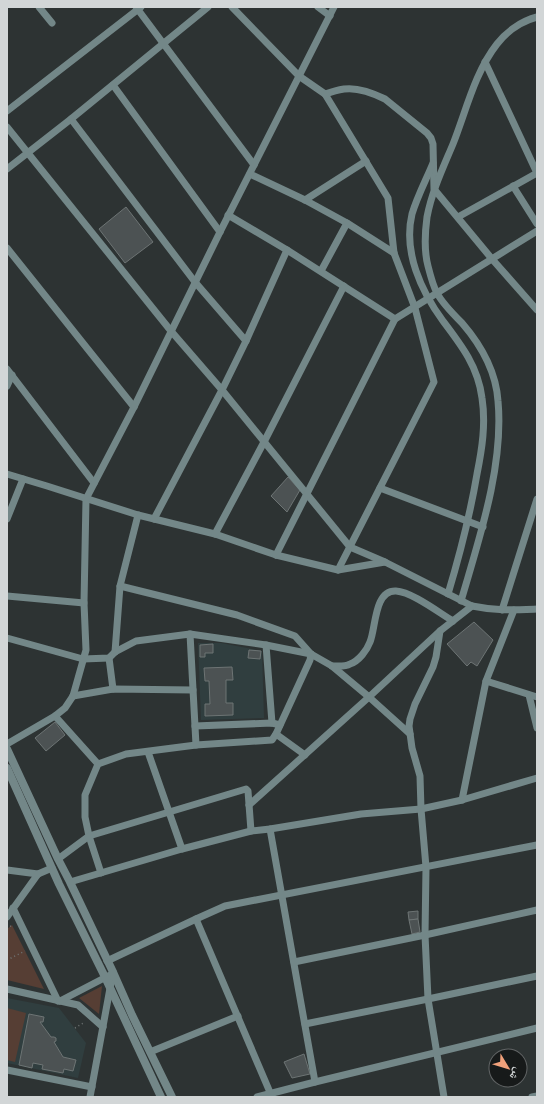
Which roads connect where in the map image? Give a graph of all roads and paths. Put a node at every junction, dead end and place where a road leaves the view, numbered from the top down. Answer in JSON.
{"nodes":[{"id":1,"x":39,"y":7,"type":"edge"},
{"id":2,"x":208,"y":7,"type":"edge"},
{"id":3,"x":232,"y":7,"type":"edge"},
{"id":4,"x":318,"y":7,"type":"edge"},
{"id":5,"x":334,"y":7,"type":"edge"},
{"id":6,"x":138,"y":8,"type":"edge"},
{"id":7,"x":330,"y":16,"type":"junction"},
{"id":8,"x":537,"y":17,"type":"edge"},
{"id":9,"x":52,"y":23,"type":"dead end"},
{"id":10,"x":163,"y":44,"type":"junction"},
{"id":11,"x":485,"y":62,"type":"junction"},
{"id":12,"x":299,"y":76,"type":"junction"},
{"id":13,"x":113,"y":85,"type":"junction"},
{"id":14,"x":325,"y":94,"type":"junction"},
{"id":15,"x":7,"y":111,"type":"edge"},
{"id":16,"x":71,"y":119,"type":"junction"},
{"id":17,"x":7,"y":127,"type":"edge"},
{"id":18,"x":28,"y":152,"type":"junction"},
{"id":19,"x":366,"y":161,"type":"junction"},
{"id":20,"x":433,"y":162,"type":"junction"},
{"id":21,"x":254,"y":165,"type":"junction"},
{"id":22,"x":7,"y":169,"type":"edge"},
{"id":23,"x":537,"y":173,"type":"edge"},
{"id":24,"x":250,"y":174,"type":"junction"},
{"id":25,"x":513,"y":186,"type":"junction"},
{"id":26,"x":434,"y":189,"type":"junction"},
{"id":27,"x":304,"y":200,"type":"junction"},
{"id":28,"x":228,"y":215,"type":"junction"},
{"id":29,"x":458,"y":217,"type":"junction"},
{"id":30,"x":347,"y":223,"type":"junction"},
{"id":31,"x":537,"y":224,"type":"edge"},
{"id":32,"x":537,"y":231,"type":"edge"},
{"id":33,"x":220,"y":232,"type":"junction"},
{"id":34,"x":7,"y":248,"type":"edge"},
{"id":35,"x":287,"y":250,"type":"junction"},
{"id":36,"x":394,"y":252,"type":"junction"},
{"id":37,"x":492,"y":259,"type":"junction"},
{"id":38,"x":321,"y":271,"type":"junction"},
{"id":39,"x":195,"y":282,"type":"junction"},
{"id":40,"x":344,"y":286,"type":"junction"},
{"id":41,"x":437,"y":293,"type":"junction"},
{"id":42,"x":428,"y":299,"type":"junction"},
{"id":43,"x":415,"y":308,"type":"junction"},
{"id":44,"x":537,"y":310,"type":"edge"},
{"id":45,"x":395,"y":319,"type":"junction"},
{"id":46,"x":171,"y":331,"type":"junction"},
{"id":47,"x":246,"y":341,"type":"junction"},
{"id":48,"x":9,"y":372,"type":"edge"},
{"id":49,"x":7,"y":386,"type":"edge"},
{"id":50,"x":222,"y":390,"type":"junction"},
{"id":51,"x":134,"y":407,"type":"junction"},
{"id":52,"x":264,"y":442,"type":"junction"},
{"id":53,"x":7,"y":474,"type":"edge"},
{"id":54,"x":23,"y":479,"type":"junction"},
{"id":55,"x":94,"y":483,"type":"junction"},
{"id":56,"x":380,"y":488,"type":"junction"},
{"id":57,"x":306,"y":494,"type":"junction"},
{"id":58,"x":86,"y":499,"type":"junction"},
{"id":59,"x":537,"y":499,"type":"edge"},
{"id":60,"x":138,"y":515,"type":"junction"},
{"id":61,"x":7,"y":519,"type":"edge"},
{"id":62,"x":154,"y":519,"type":"junction"},
{"id":63,"x":468,"y":522,"type":"junction"},
{"id":64,"x":483,"y":527,"type":"junction"},
{"id":65,"x":215,"y":534,"type":"junction"},
{"id":66,"x":350,"y":547,"type":"junction"},
{"id":67,"x":276,"y":555,"type":"junction"},
{"id":68,"x":385,"y":562,"type":"junction"},
{"id":69,"x":338,"y":570,"type":"junction"},
{"id":70,"x":120,"y":586,"type":"junction"},
{"id":71,"x":448,"y":594,"type":"junction"},
{"id":72,"x":7,"y":596,"type":"edge"},
{"id":73,"x":461,"y":601,"type":"junction"},
{"id":74,"x":84,"y":603,"type":"junction"},
{"id":75,"x":472,"y":606,"type":"junction"},
{"id":76,"x":537,"y":609,"type":"edge"},
{"id":77,"x":502,"y":610,"type":"junction"},
{"id":78,"x":514,"y":610,"type":"junction"},
{"id":79,"x":452,"y":620,"type":"junction"},
{"id":80,"x":440,"y":631,"type":"junction"},
{"id":81,"x":190,"y":634,"type":"junction"},
{"id":82,"x":7,"y":638,"type":"edge"},
{"id":83,"x":266,"y":645,"type":"junction"},
{"id":84,"x":114,"y":652,"type":"junction"},
{"id":85,"x":311,"y":654,"type":"junction"},
{"id":86,"x":109,"y":658,"type":"junction"},
{"id":87,"x":83,"y":659,"type":"junction"},
{"id":88,"x":332,"y":666,"type":"junction"},
{"id":89,"x":486,"y":681,"type":"junction"},
{"id":90,"x":113,"y":689,"type":"junction"},
{"id":91,"x":193,"y":690,"type":"junction"},
{"id":92,"x":529,"y":695,"type":"junction"},
{"id":93,"x":73,"y":696,"type":"junction"},
{"id":94,"x":369,"y":697,"type":"junction"},
{"id":95,"x":537,"y":697,"type":"edge"},
{"id":96,"x":535,"y":713,"type":"edge"},
{"id":97,"x":55,"y":716,"type":"junction"},
{"id":98,"x":272,"y":723,"type":"junction"},
{"id":99,"x":280,"y":725,"type":"junction"},
{"id":100,"x":195,"y":726,"type":"junction"},
{"id":101,"x":537,"y":728,"type":"edge"},
{"id":102,"x":276,"y":734,"type":"junction"},
{"id":103,"x":410,"y":734,"type":"junction"},
{"id":104,"x":7,"y":744,"type":"edge"},
{"id":105,"x":196,"y":745,"type":"junction"},
{"id":106,"x":7,"y":749,"type":"edge"},
{"id":107,"x":148,"y":752,"type":"junction"},
{"id":108,"x":305,"y":755,"type":"junction"},
{"id":109,"x":98,"y":764,"type":"junction"},
{"id":110,"x":7,"y":768,"type":"edge"},
{"id":111,"x":537,"y":778,"type":"edge"},
{"id":112,"x":462,"y":800,"type":"junction"},
{"id":113,"x":249,"y":805,"type":"junction"},
{"id":114,"x":421,"y":809,"type":"junction"},
{"id":115,"x":169,"y":812,"type":"junction"},
{"id":116,"x":270,"y":829,"type":"junction"},
{"id":117,"x":250,"y":831,"type":"junction"},
{"id":118,"x":89,"y":836,"type":"junction"},
{"id":119,"x":537,"y":845,"type":"edge"},
{"id":120,"x":182,"y":849,"type":"junction"},
{"id":121,"x":58,"y":859,"type":"junction"},
{"id":122,"x":426,"y":867,"type":"junction"},
{"id":123,"x":52,"y":868,"type":"junction"},
{"id":124,"x":7,"y":870,"type":"edge"},
{"id":125,"x":101,"y":873,"type":"junction"},
{"id":126,"x":38,"y":874,"type":"junction"},
{"id":127,"x":70,"y":882,"type":"junction"},
{"id":128,"x":282,"y":895,"type":"junction"},
{"id":129,"x":13,"y":908,"type":"junction"},
{"id":130,"x":537,"y":910,"type":"edge"},
{"id":131,"x":7,"y":917,"type":"edge"},
{"id":132,"x":196,"y":919,"type":"junction"},
{"id":133,"x":7,"y":929,"type":"edge"},
{"id":134,"x":16,"y":932,"type":"dead end"},
{"id":135,"x":426,"y":935,"type":"junction"},
{"id":136,"x":25,"y":951,"type":"dead end"},
{"id":137,"x":7,"y":960,"type":"edge"},
{"id":138,"x":107,"y":961,"type":"junction"},
{"id":139,"x":294,"y":962,"type":"junction"},
{"id":140,"x":113,"y":972,"type":"junction"},
{"id":141,"x":537,"y":976,"type":"edge"},
{"id":142,"x":105,"y":977,"type":"junction"},
{"id":143,"x":7,"y":990,"type":"edge"},
{"id":144,"x":110,"y":991,"type":"junction"},
{"id":145,"x":428,"y":999,"type":"junction"},
{"id":146,"x":59,"y":1001,"type":"junction"},
{"id":147,"x":238,"y":1016,"type":"junction"},
{"id":148,"x":92,"y":1017,"type":"junction"},
{"id":149,"x":305,"y":1024,"type":"junction"},
{"id":150,"x":103,"y":1027,"type":"junction"},
{"id":151,"x":74,"y":1028,"type":"dead end"},
{"id":152,"x":537,"y":1028,"type":"edge"},
{"id":153,"x":150,"y":1052,"type":"junction"},
{"id":154,"x":437,"y":1053,"type":"junction"},
{"id":155,"x":7,"y":1070,"type":"edge"},
{"id":156,"x":315,"y":1082,"type":"junction"},
{"id":157,"x":92,"y":1087,"type":"junction"},
{"id":158,"x":272,"y":1095,"type":"edge"},
{"id":159,"x":537,"y":1096,"type":"edge"},
{"id":160,"x":90,"y":1097,"type":"edge"},
{"id":161,"x":161,"y":1097,"type":"edge"},
{"id":162,"x":172,"y":1097,"type":"edge"},
{"id":163,"x":256,"y":1097,"type":"edge"},
{"id":164,"x":444,"y":1097,"type":"edge"},
{"id":165,"x":532,"y":1097,"type":"edge"}],
"edges":[{"from":1,"to":9,"type":"street"},
{"from":2,"to":10,"type":"street"},
{"from":3,"to":12,"type":"street"},
{"from":4,"to":7,"type":"street"},
{"from":5,"to":7,"type":"street"},
{"from":6,"to":10,"type":"street"},
{"from":6,"to":15,"type":"street"},
{"from":7,"to":12,"type":"street"},
{"from":8,"to":11,"type":"street"},
{"from":10,"to":13,"type":"street"},
{"from":10,"to":21,"type":"street"},
{"from":11,"to":23,"type":"street"},
{"from":11,"to":26,"type":"street"},
{"from":12,"to":14,"type":"street"},
{"from":12,"to":21,"type":"street"},
{"from":13,"to":16,"type":"street"},
{"from":13,"to":33,"type":"street"},
{"from":14,"to":19,"type":"street"},
{"from":14,"to":20,"type":"street"},
{"from":16,"to":18,"type":"street"},
{"from":16,"to":39,"type":"street"},
{"from":17,"to":18,"type":"street"},
{"from":18,"to":22,"type":"street"},
{"from":18,"to":46,"type":"street"},
{"from":19,"to":27,"type":"street"},
{"from":19,"to":36,"type":"street"},
{"from":20,"to":26,"type":"street"},
{"from":20,"to":42,"type":"street"},
{"from":21,"to":24,"type":"street"},
{"from":23,"to":25,"type":"street"},
{"from":24,"to":27,"type":"street"},
{"from":24,"to":28,"type":"street"},
{"from":25,"to":29,"type":"street"},
{"from":25,"to":31,"type":"street"},
{"from":26,"to":29,"type":"street"},
{"from":26,"to":41,"type":"street"},
{"from":27,"to":30,"type":"street"},
{"from":28,"to":33,"type":"street"},
{"from":28,"to":35,"type":"street"},
{"from":29,"to":37,"type":"street"},
{"from":30,"to":36,"type":"street"},
{"from":30,"to":38,"type":"street"},
{"from":32,"to":37,"type":"street"},
{"from":33,"to":39,"type":"street"},
{"from":34,"to":51,"type":"street"},
{"from":35,"to":38,"type":"street"},
{"from":35,"to":47,"type":"street"},
{"from":36,"to":43,"type":"street"},
{"from":37,"to":41,"type":"street"},
{"from":37,"to":44,"type":"street"},
{"from":38,"to":40,"type":"street"},
{"from":39,"to":46,"type":"street"},
{"from":39,"to":47,"type":"street"},
{"from":40,"to":45,"type":"street"},
{"from":40,"to":52,"type":"street"},
{"from":41,"to":42,"type":"street"},
{"from":41,"to":64,"type":"street"},
{"from":42,"to":43,"type":"street"},
{"from":42,"to":63,"type":"street"},
{"from":43,"to":45,"type":"street"},
{"from":43,"to":56,"type":"street"},
{"from":45,"to":57,"type":"street"},
{"from":46,"to":50,"type":"street"},
{"from":46,"to":51,"type":"street"},
{"from":47,"to":50,"type":"street"},
{"from":48,"to":49,"type":"street"},
{"from":48,"to":55,"type":"street"},
{"from":50,"to":52,"type":"street"},
{"from":50,"to":62,"type":"street"},
{"from":51,"to":55,"type":"street"},
{"from":52,"to":57,"type":"street"},
{"from":52,"to":65,"type":"street"},
{"from":53,"to":54,"type":"street"},
{"from":54,"to":58,"type":"street"},
{"from":54,"to":61,"type":"street"},
{"from":55,"to":58,"type":"street"},
{"from":56,"to":63,"type":"street"},
{"from":56,"to":66,"type":"street"},
{"from":57,"to":66,"type":"street"},
{"from":57,"to":67,"type":"street"},
{"from":58,"to":60,"type":"street"},
{"from":58,"to":74,"type":"street"},
{"from":59,"to":77,"type":"street"},
{"from":60,"to":62,"type":"street"},
{"from":60,"to":70,"type":"street"},
{"from":62,"to":65,"type":"street"},
{"from":63,"to":64,"type":"street"},
{"from":63,"to":71,"type":"street"},
{"from":64,"to":73,"type":"street"},
{"from":65,"to":67,"type":"street"},
{"from":66,"to":68,"type":"street"},
{"from":66,"to":69,"type":"street"},
{"from":67,"to":69,"type":"street"},
{"from":68,"to":69,"type":"street"},
{"from":68,"to":71,"type":"street"},
{"from":70,"to":84,"type":"street"},
{"from":70,"to":85,"type":"street"},
{"from":71,"to":73,"type":"street"},
{"from":72,"to":74,"type":"street"},
{"from":73,"to":75,"type":"street"},
{"from":74,"to":87,"type":"street"},
{"from":75,"to":77,"type":"street"},
{"from":75,"to":79,"type":"street"},
{"from":76,"to":78,"type":"street"},
{"from":77,"to":78,"type":"street"},
{"from":78,"to":89,"type":"street"},
{"from":79,"to":80,"type":"street"},
{"from":79,"to":88,"type":"street"},
{"from":80,"to":94,"type":"street"},
{"from":80,"to":103,"type":"street"},
{"from":81,"to":83,"type":"street"},
{"from":81,"to":84,"type":"street"},
{"from":81,"to":91,"type":"street"},
{"from":82,"to":87,"type":"street"},
{"from":83,"to":85,"type":"street"},
{"from":83,"to":98,"type":"street"},
{"from":84,"to":86,"type":"street"},
{"from":85,"to":88,"type":"street"},
{"from":85,"to":99,"type":"street"},
{"from":86,"to":87,"type":"street"},
{"from":86,"to":90,"type":"street"},
{"from":87,"to":93,"type":"street"},
{"from":88,"to":94,"type":"street"},
{"from":89,"to":92,"type":"street"},
{"from":89,"to":112,"type":"street"},
{"from":90,"to":91,"type":"street"},
{"from":90,"to":93,"type":"street"},
{"from":91,"to":100,"type":"street"},
{"from":92,"to":95,"type":"street"},
{"from":92,"to":96,"type":"street"},
{"from":93,"to":97,"type":"street"},
{"from":94,"to":103,"type":"street"},
{"from":94,"to":108,"type":"street"},
{"from":96,"to":101,"type":"street"},
{"from":97,"to":104,"type":"street"},
{"from":97,"to":109,"type":"street"},
{"from":98,"to":99,"type":"street"},
{"from":98,"to":100,"type":"street"},
{"from":99,"to":102,"type":"street"},
{"from":100,"to":105,"type":"street"},
{"from":102,"to":105,"type":"street"},
{"from":102,"to":108,"type":"street"},
{"from":103,"to":114,"type":"street"},
{"from":105,"to":107,"type":"street"},
{"from":106,"to":121,"type":"street"},
{"from":107,"to":109,"type":"street"},
{"from":107,"to":115,"type":"street"},
{"from":108,"to":113,"type":"street"},
{"from":109,"to":118,"type":"street"},
{"from":110,"to":123,"type":"street"},
{"from":111,"to":112,"type":"street"},
{"from":112,"to":114,"type":"street"},
{"from":113,"to":115,"type":"street"},
{"from":113,"to":117,"type":"street"},
{"from":114,"to":116,"type":"street"},
{"from":114,"to":122,"type":"street"},
{"from":115,"to":118,"type":"street"},
{"from":115,"to":120,"type":"street"},
{"from":116,"to":117,"type":"street"},
{"from":116,"to":128,"type":"street"},
{"from":117,"to":120,"type":"street"},
{"from":118,"to":121,"type":"street"},
{"from":118,"to":125,"type":"street"},
{"from":119,"to":122,"type":"street"},
{"from":120,"to":125,"type":"street"},
{"from":121,"to":127,"type":"street"},
{"from":122,"to":128,"type":"street"},
{"from":122,"to":135,"type":"street"},
{"from":123,"to":126,"type":"street"},
{"from":123,"to":142,"type":"street"},
{"from":124,"to":126,"type":"street"},
{"from":125,"to":127,"type":"street"},
{"from":126,"to":129,"type":"street"},
{"from":127,"to":138,"type":"street"},
{"from":128,"to":132,"type":"street"},
{"from":128,"to":139,"type":"street"},
{"from":129,"to":131,"type":"street"},
{"from":129,"to":146,"type":"street"},
{"from":130,"to":135,"type":"street"},
{"from":132,"to":138,"type":"street"},
{"from":132,"to":147,"type":"street"},
{"from":133,"to":134,"type":"path"},
{"from":135,"to":139,"type":"street"},
{"from":135,"to":145,"type":"street"},
{"from":136,"to":137,"type":"path"},
{"from":138,"to":140,"type":"street"},
{"from":139,"to":149,"type":"street"},
{"from":140,"to":142,"type":"street"},
{"from":140,"to":144,"type":"street"},
{"from":140,"to":153,"type":"street"},
{"from":141,"to":145,"type":"street"},
{"from":142,"to":144,"type":"street"},
{"from":142,"to":146,"type":"street"},
{"from":143,"to":146,"type":"street"},
{"from":144,"to":150,"type":"street"},
{"from":144,"to":161,"type":"street"},
{"from":145,"to":149,"type":"street"},
{"from":145,"to":154,"type":"street"},
{"from":146,"to":148,"type":"street"},
{"from":147,"to":153,"type":"street"},
{"from":147,"to":158,"type":"street"},
{"from":148,"to":150,"type":"street"},
{"from":148,"to":151,"type":"path"},
{"from":149,"to":156,"type":"street"},
{"from":150,"to":157,"type":"street"},
{"from":152,"to":154,"type":"street"},
{"from":153,"to":162,"type":"street"},
{"from":154,"to":156,"type":"street"},
{"from":154,"to":164,"type":"street"},
{"from":155,"to":157,"type":"street"},
{"from":156,"to":158,"type":"street"},
{"from":157,"to":160,"type":"street"},
{"from":158,"to":163,"type":"street"},
{"from":159,"to":165,"type":"street"}]}
